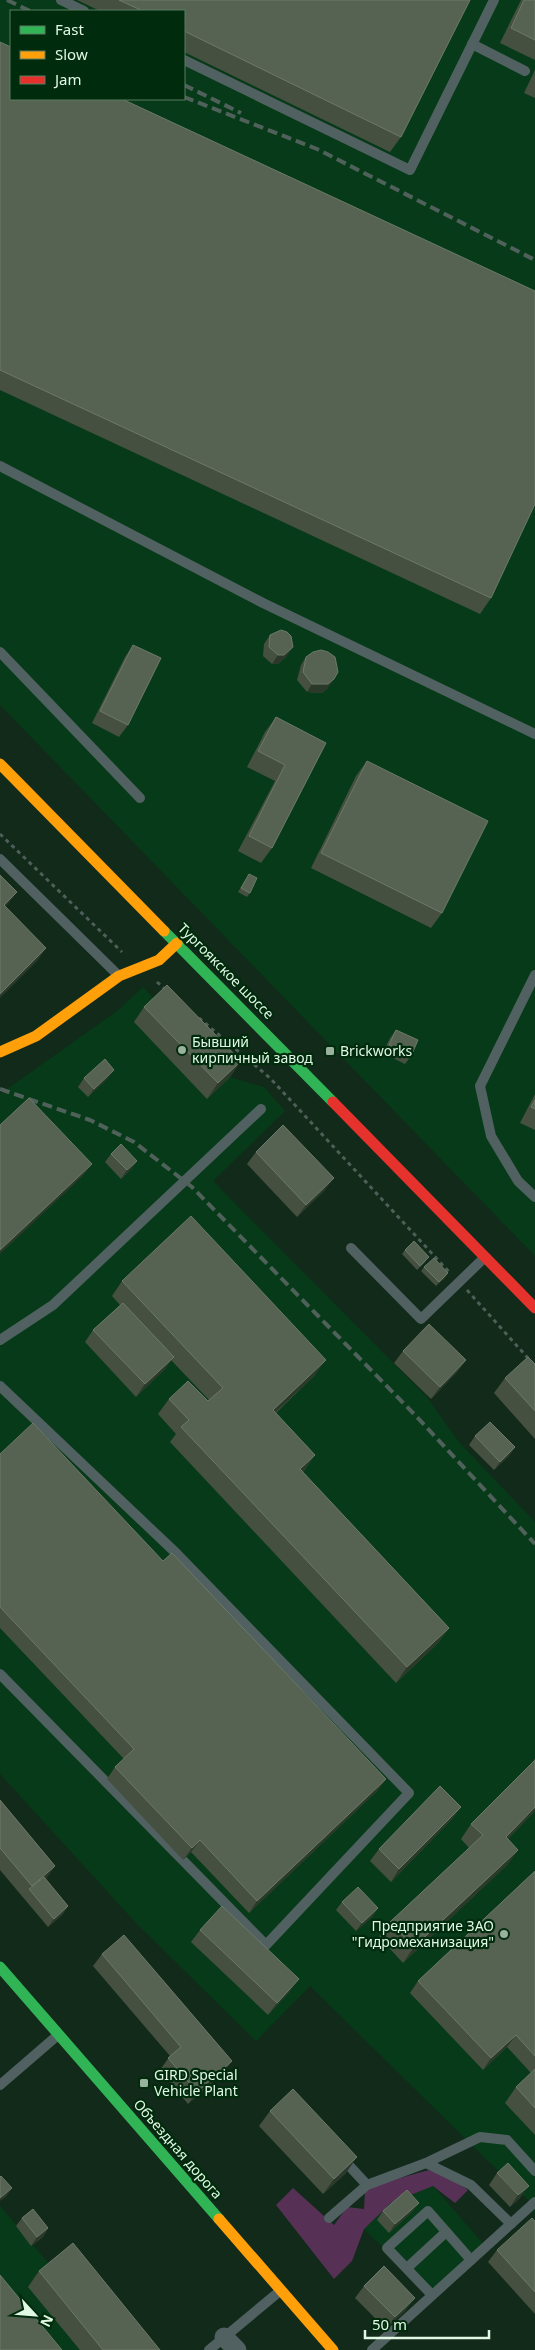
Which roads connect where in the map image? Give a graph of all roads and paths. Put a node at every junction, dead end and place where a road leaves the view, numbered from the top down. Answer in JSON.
{"nodes":[{"id":1,"x":60,"y":0,"type":"edge"},
{"id":2,"x":494,"y":0,"type":"edge"},
{"id":3,"x":82,"y":10,"type":"edge"},
{"id":4,"x":472,"y":44,"type":"junction"},
{"id":5,"x":185,"y":60,"type":"edge"},
{"id":6,"x":525,"y":71,"type":"dead end"},
{"id":7,"x":1,"y":468,"type":"edge"},
{"id":8,"x":0,"y":652,"type":"edge"},
{"id":9,"x":535,"y":734,"type":"edge"},
{"id":10,"x":0,"y":764,"type":"edge"},
{"id":11,"x":140,"y":798,"type":"dead end"},
{"id":12,"x":0,"y":834,"type":"edge"},
{"id":13,"x":0,"y":859,"type":"edge"},
{"id":14,"x":177,"y":943,"type":"junction"},
{"id":15,"x":139,"y":968,"type":"junction"},
{"id":16,"x":535,"y":975,"type":"edge"},
{"id":17,"x":119,"y":976,"type":"junction"},
{"id":18,"x":168,"y":992,"type":"edge"},
{"id":19,"x":197,"y":1017,"type":"edge"},
{"id":20,"x":0,"y":1052,"type":"edge"},
{"id":21,"x":261,"y":1109,"type":"dead end"},
{"id":22,"x":535,"y":1197,"type":"edge"},
{"id":23,"x":351,"y":1248,"type":"dead end"},
{"id":24,"x":485,"y":1257,"type":"junction"},
{"id":25,"x":459,"y":1282,"type":"junction"},
{"id":26,"x":535,"y":1308,"type":"edge"},
{"id":27,"x":0,"y":1340,"type":"edge"},
{"id":28,"x":535,"y":1366,"type":"edge"},
{"id":29,"x":0,"y":1386,"type":"edge"},
{"id":30,"x":0,"y":1674,"type":"edge"},
{"id":31,"x":0,"y":1966,"type":"edge"},
{"id":32,"x":59,"y":2035,"type":"junction"},
{"id":33,"x":0,"y":2085,"type":"edge"},
{"id":34,"x":334,"y":2150,"type":"edge"},
{"id":35,"x":426,"y":2163,"type":"junction"},
{"id":36,"x":535,"y":2171,"type":"edge"},
{"id":37,"x":367,"y":2185,"type":"junction"},
{"id":38,"x":535,"y":2202,"type":"edge"},
{"id":39,"x":329,"y":2218,"type":"dead end"},
{"id":40,"x":511,"y":2224,"type":"junction"},
{"id":41,"x":446,"y":2232,"type":"junction"},
{"id":42,"x":472,"y":2260,"type":"junction"},
{"id":43,"x":407,"y":2268,"type":"junction"},
{"id":44,"x":281,"y":2290,"type":"junction"},
{"id":45,"x":432,"y":2295,"type":"junction"},
{"id":46,"x":230,"y":2343,"type":"edge"},
{"id":47,"x":209,"y":2350,"type":"edge"},
{"id":48,"x":333,"y":2350,"type":"edge"},
{"id":49,"x":372,"y":2350,"type":"edge"}],
"edges":[{"from":1,"to":3,"type":"lane"},
{"from":2,"to":4,"type":"lane"},
{"from":4,"to":5,"type":"lane"},
{"from":4,"to":6,"type":"lane"},
{"from":7,"to":9,"type":"lane"},
{"from":8,"to":11,"type":"lane"},
{"from":10,"to":14,"type":"main road","name":"Тургоякское шоссе"},
{"from":12,"to":15,"type":"path"},
{"from":13,"to":17,"type":"lane"},
{"from":14,"to":15,"type":"main road"},
{"from":14,"to":24,"type":"main road","name":"Тургоякское шоссе"},
{"from":15,"to":17,"type":"main road"},
{"from":15,"to":18,"type":"path"},
{"from":16,"to":22,"type":"lane"},
{"from":17,"to":20,"type":"main road"},
{"from":19,"to":25,"type":"path"},
{"from":21,"to":27,"type":"lane"},
{"from":23,"to":25,"type":"lane"},
{"from":24,"to":25,"type":"lane"},
{"from":24,"to":26,"type":"main road","name":"Тургоякское шоссе"},
{"from":25,"to":28,"type":"path"},
{"from":29,"to":30,"type":"lane"},
{"from":31,"to":32,"type":"main road","name":"Объездная дорога"},
{"from":32,"to":33,"type":"lane"},
{"from":32,"to":44,"type":"main road","name":"Объездная дорога"},
{"from":34,"to":37,"type":"lane"},
{"from":35,"to":36,"type":"lane"},
{"from":35,"to":37,"type":"lane"},
{"from":35,"to":40,"type":"lane"},
{"from":37,"to":39,"type":"lane"},
{"from":38,"to":40,"type":"lane"},
{"from":40,"to":42,"type":"lane"},
{"from":41,"to":42,"type":"lane"},
{"from":41,"to":43,"type":"lane"},
{"from":41,"to":43,"type":"lane"},
{"from":42,"to":45,"type":"lane"},
{"from":43,"to":45,"type":"lane"},
{"from":44,"to":46,"type":"lane"},
{"from":44,"to":48,"type":"main road","name":"Объездная дорога"},
{"from":45,"to":49,"type":"lane"},
{"from":46,"to":47,"type":"lane"}]}
